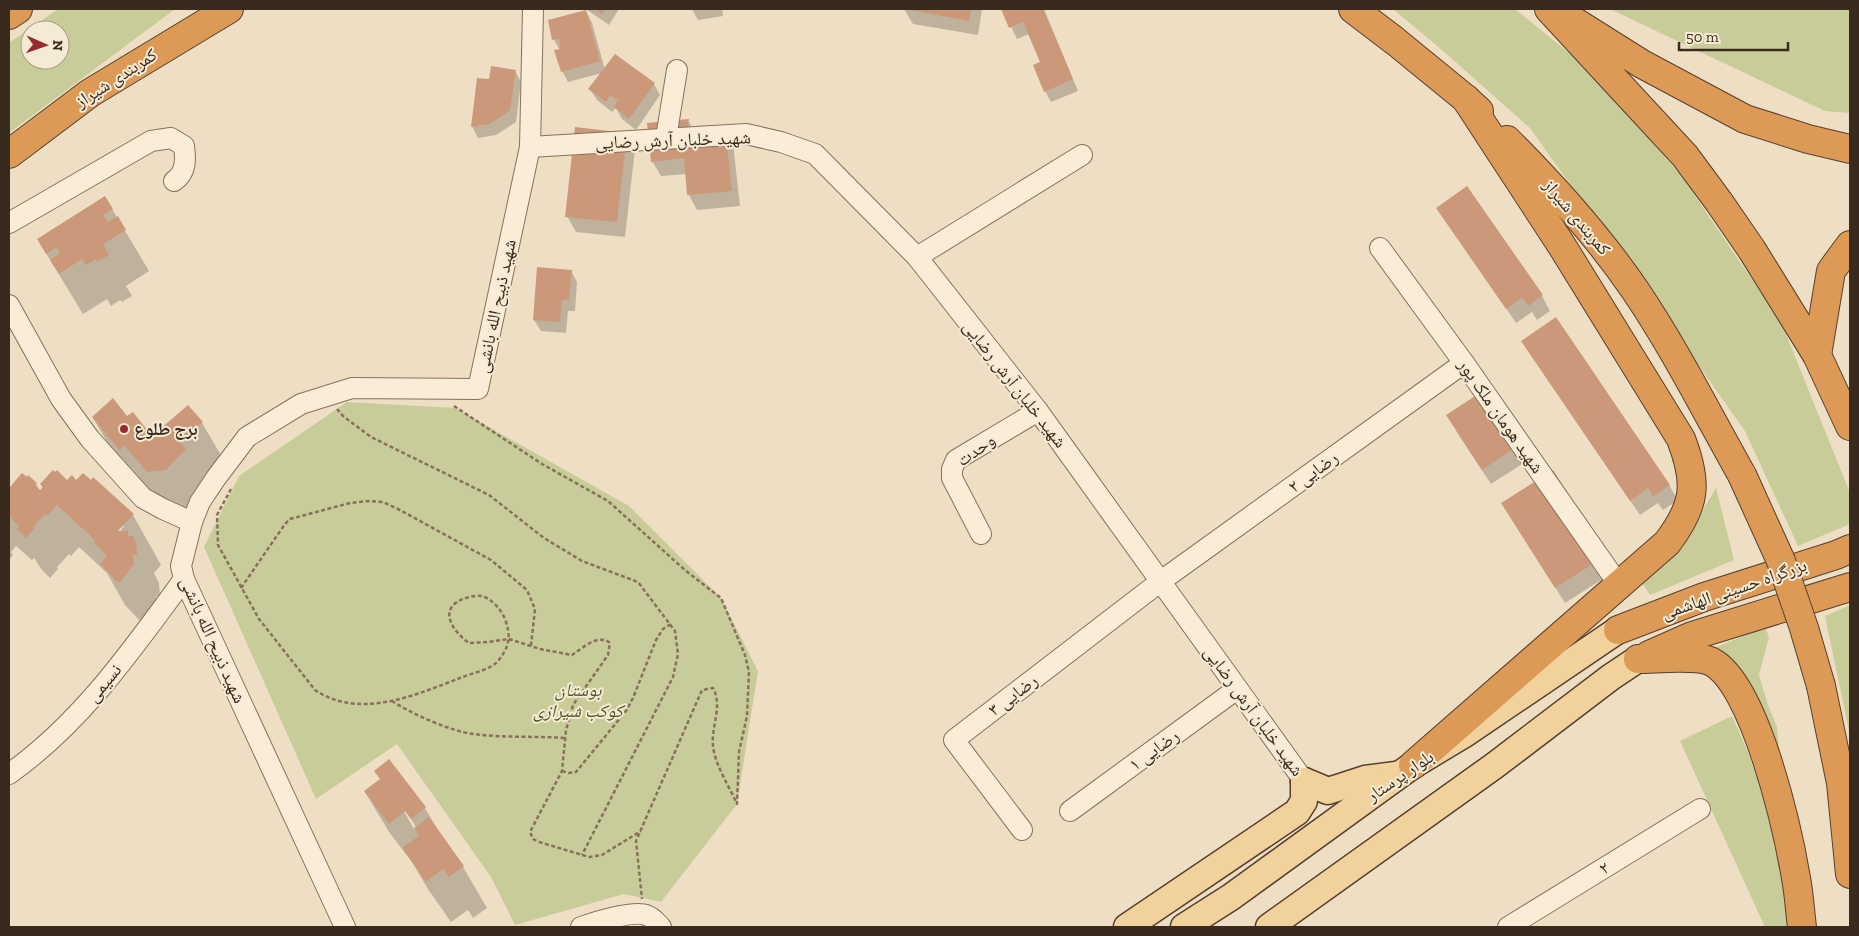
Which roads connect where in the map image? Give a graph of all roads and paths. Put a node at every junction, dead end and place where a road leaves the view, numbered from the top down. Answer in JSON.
{"nodes":[{"id":1,"x":18,"y":9,"type":"edge"},
{"id":2,"x":229,"y":9,"type":"edge"},
{"id":3,"x":533,"y":9,"type":"edge"},
{"id":4,"x":1353,"y":9,"type":"edge"},
{"id":5,"x":1551,"y":9,"type":"edge"},
{"id":6,"x":9,"y":16,"type":"edge"},
{"id":7,"x":677,"y":70,"type":"dead end"},
{"id":8,"x":1466,"y":99,"type":"junction"},
{"id":9,"x":666,"y":138,"type":"junction"},
{"id":10,"x":530,"y":147,"type":"junction"},
{"id":11,"x":1850,"y":148,"type":"edge"},
{"id":12,"x":9,"y":154,"type":"edge"},
{"id":13,"x":1082,"y":155,"type":"dead end"},
{"id":14,"x":174,"y":181,"type":"dead end"},
{"id":15,"x":9,"y":223,"type":"edge"},
{"id":16,"x":1850,"y":245,"type":"edge"},
{"id":17,"x":1380,"y":248,"type":"dead end"},
{"id":18,"x":917,"y":257,"type":"junction"},
{"id":19,"x":9,"y":305,"type":"edge"},
{"id":20,"x":1817,"y":355,"type":"junction"},
{"id":21,"x":1464,"y":363,"type":"junction"},
{"id":22,"x":340,"y":404,"type":"dead end"},
{"id":23,"x":449,"y":405,"type":"dead end"},
{"id":24,"x":1038,"y":411,"type":"junction"},
{"id":25,"x":1849,"y":424,"type":"edge"},
{"id":26,"x":234,"y":483,"type":"dead end"},
{"id":27,"x":192,"y":522,"type":"junction"},
{"id":28,"x":981,"y":534,"type":"dead end"},
{"id":29,"x":1850,"y":548,"type":"edge"},
{"id":30,"x":184,"y":579,"type":"junction"},
{"id":31,"x":1162,"y":581,"type":"junction"},
{"id":32,"x":1619,"y":586,"type":"junction"},
{"id":33,"x":1850,"y":587,"type":"edge"},
{"id":34,"x":241,"y":588,"type":"junction"},
{"id":35,"x":671,"y":624,"type":"junction"},
{"id":36,"x":1618,"y":630,"type":"joint"},
{"id":37,"x":509,"y":639,"type":"junction"},
{"id":38,"x":531,"y":646,"type":"junction"},
{"id":39,"x":1638,"y":660,"type":"junction"},
{"id":40,"x":1237,"y":689,"type":"junction"},
{"id":41,"x":392,"y":701,"type":"junction"},
{"id":42,"x":566,"y":738,"type":"junction"},
{"id":43,"x":1407,"y":770,"type":"junction"},
{"id":44,"x":562,"y":771,"type":"junction"},
{"id":45,"x":9,"y":774,"type":"edge"},
{"id":46,"x":1304,"y":781,"type":"junction"},
{"id":47,"x":1841,"y":783,"type":"junction"},
{"id":48,"x":1700,"y":809,"type":"dead end"},
{"id":49,"x":1070,"y":811,"type":"dead end"},
{"id":50,"x":1850,"y":822,"type":"edge"},
{"id":51,"x":641,"y":830,"type":"junction"},
{"id":52,"x":1022,"y":830,"type":"dead end"},
{"id":53,"x":582,"y":855,"type":"junction"},
{"id":54,"x":1850,"y":874,"type":"edge"},
{"id":55,"x":1231,"y":896,"type":"junction"},
{"id":56,"x":644,"y":914,"type":"junction"},
{"id":57,"x":1522,"y":924,"type":"edge"},
{"id":58,"x":345,"y":927,"type":"edge"},
{"id":59,"x":581,"y":927,"type":"edge"},
{"id":60,"x":661,"y":927,"type":"edge"},
{"id":61,"x":1126,"y":927,"type":"edge"},
{"id":62,"x":1188,"y":927,"type":"edge"},
{"id":63,"x":1226,"y":927,"type":"edge"},
{"id":64,"x":1269,"y":927,"type":"edge"},
{"id":65,"x":1802,"y":927,"type":"edge"}],
"edges":[{"from":1,"to":6,"type":"highway"},
{"from":2,"to":12,"type":"highway","name":"کمربندی شیراز"},
{"from":3,"to":10,"type":"street","name":"شهید ذبیح الله بانشی"},
{"from":4,"to":8,"type":"highway","name":"کمربندی شیراز"},
{"from":5,"to":11,"type":"highway"},
{"from":5,"to":20,"type":"highway"},
{"from":7,"to":9,"type":"street"},
{"from":8,"to":32,"type":"highway"},
{"from":8,"to":47,"type":"highway","name":"کمربندی شیراز","bridge":true},
{"from":9,"to":10,"type":"street","name":"شهید خلبان آرش رضایی"},
{"from":9,"to":18,"type":"street","name":"شهید خلبان آرش رضایی"},
{"from":10,"to":27,"type":"street","name":"شهید ذبیح الله بانشی"},
{"from":13,"to":18,"type":"street"},
{"from":14,"to":15,"type":"street"},
{"from":16,"to":20,"type":"highway"},
{"from":17,"to":21,"type":"street","name":"شهید هومان ملک پور"},
{"from":18,"to":24,"type":"street","name":"شهید خلبان آرش رضایی"},
{"from":19,"to":27,"type":"street"},
{"from":20,"to":25,"type":"highway"},
{"from":21,"to":31,"type":"street","name":"رضایی ۲"},
{"from":21,"to":32,"type":"street","name":"شهید هومان ملک پور"},
{"from":22,"to":35,"type":"path"},
{"from":23,"to":51,"type":"path"},
{"from":24,"to":28,"type":"street","name":"وحدت"},
{"from":24,"to":31,"type":"street","name":"شهید خلبان آرش رضایی"},
{"from":26,"to":34,"type":"path"},
{"from":27,"to":30,"type":"street","name":"شهید ذبیح الله بانشی"},
{"from":29,"to":36,"type":"highway","name":"بزرگراه حسینی الهاشمی"},
{"from":30,"to":45,"type":"street","name":"نسیمی"},
{"from":30,"to":58,"type":"street","name":"شهید ذبیح الله بانشی"},
{"from":31,"to":40,"type":"street","name":"شهید خلبان آرش رضایی"},
{"from":31,"to":52,"type":"street","name":"رضایی ۳"},
{"from":32,"to":43,"type":"highway"},
{"from":33,"to":39,"type":"highway","name":"بزرگراه حسینی الهاشمی"},
{"from":34,"to":38,"type":"path"},
{"from":34,"to":41,"type":"path"},
{"from":35,"to":44,"type":"path"},
{"from":35,"to":53,"type":"path"},
{"from":36,"to":43,"type":"main road","name":"بلوار پرستار"},
{"from":37,"to":37,"type":"path"},
{"from":37,"to":38,"type":"path"},
{"from":37,"to":41,"type":"path"},
{"from":38,"to":42,"type":"path"},
{"from":39,"to":64,"type":"main road"},
{"from":39,"to":65,"type":"highway"},
{"from":40,"to":46,"type":"street","name":"شهید خلبان آرش رضایی"},
{"from":40,"to":49,"type":"street","name":"رضایی ۱"},
{"from":41,"to":42,"type":"path"},
{"from":42,"to":44,"type":"path"},
{"from":43,"to":46,"type":"main road","name":"شهید خلبان آرش رضایی"},
{"from":43,"to":55,"type":"main road","name":"بلوار پرستار"},
{"from":44,"to":53,"type":"path"},
{"from":46,"to":61,"type":"main road"},
{"from":47,"to":50,"type":"highway"},
{"from":47,"to":54,"type":"highway"},
{"from":48,"to":57,"type":"street","name":"۲"},
{"from":51,"to":53,"type":"path"},
{"from":51,"to":56,"type":"path"},
{"from":55,"to":62,"type":"main road","name":"بلوار پرستار"},
{"from":55,"to":63,"type":"main road"},
{"from":56,"to":59,"type":"street"},
{"from":56,"to":60,"type":"street"}]}
